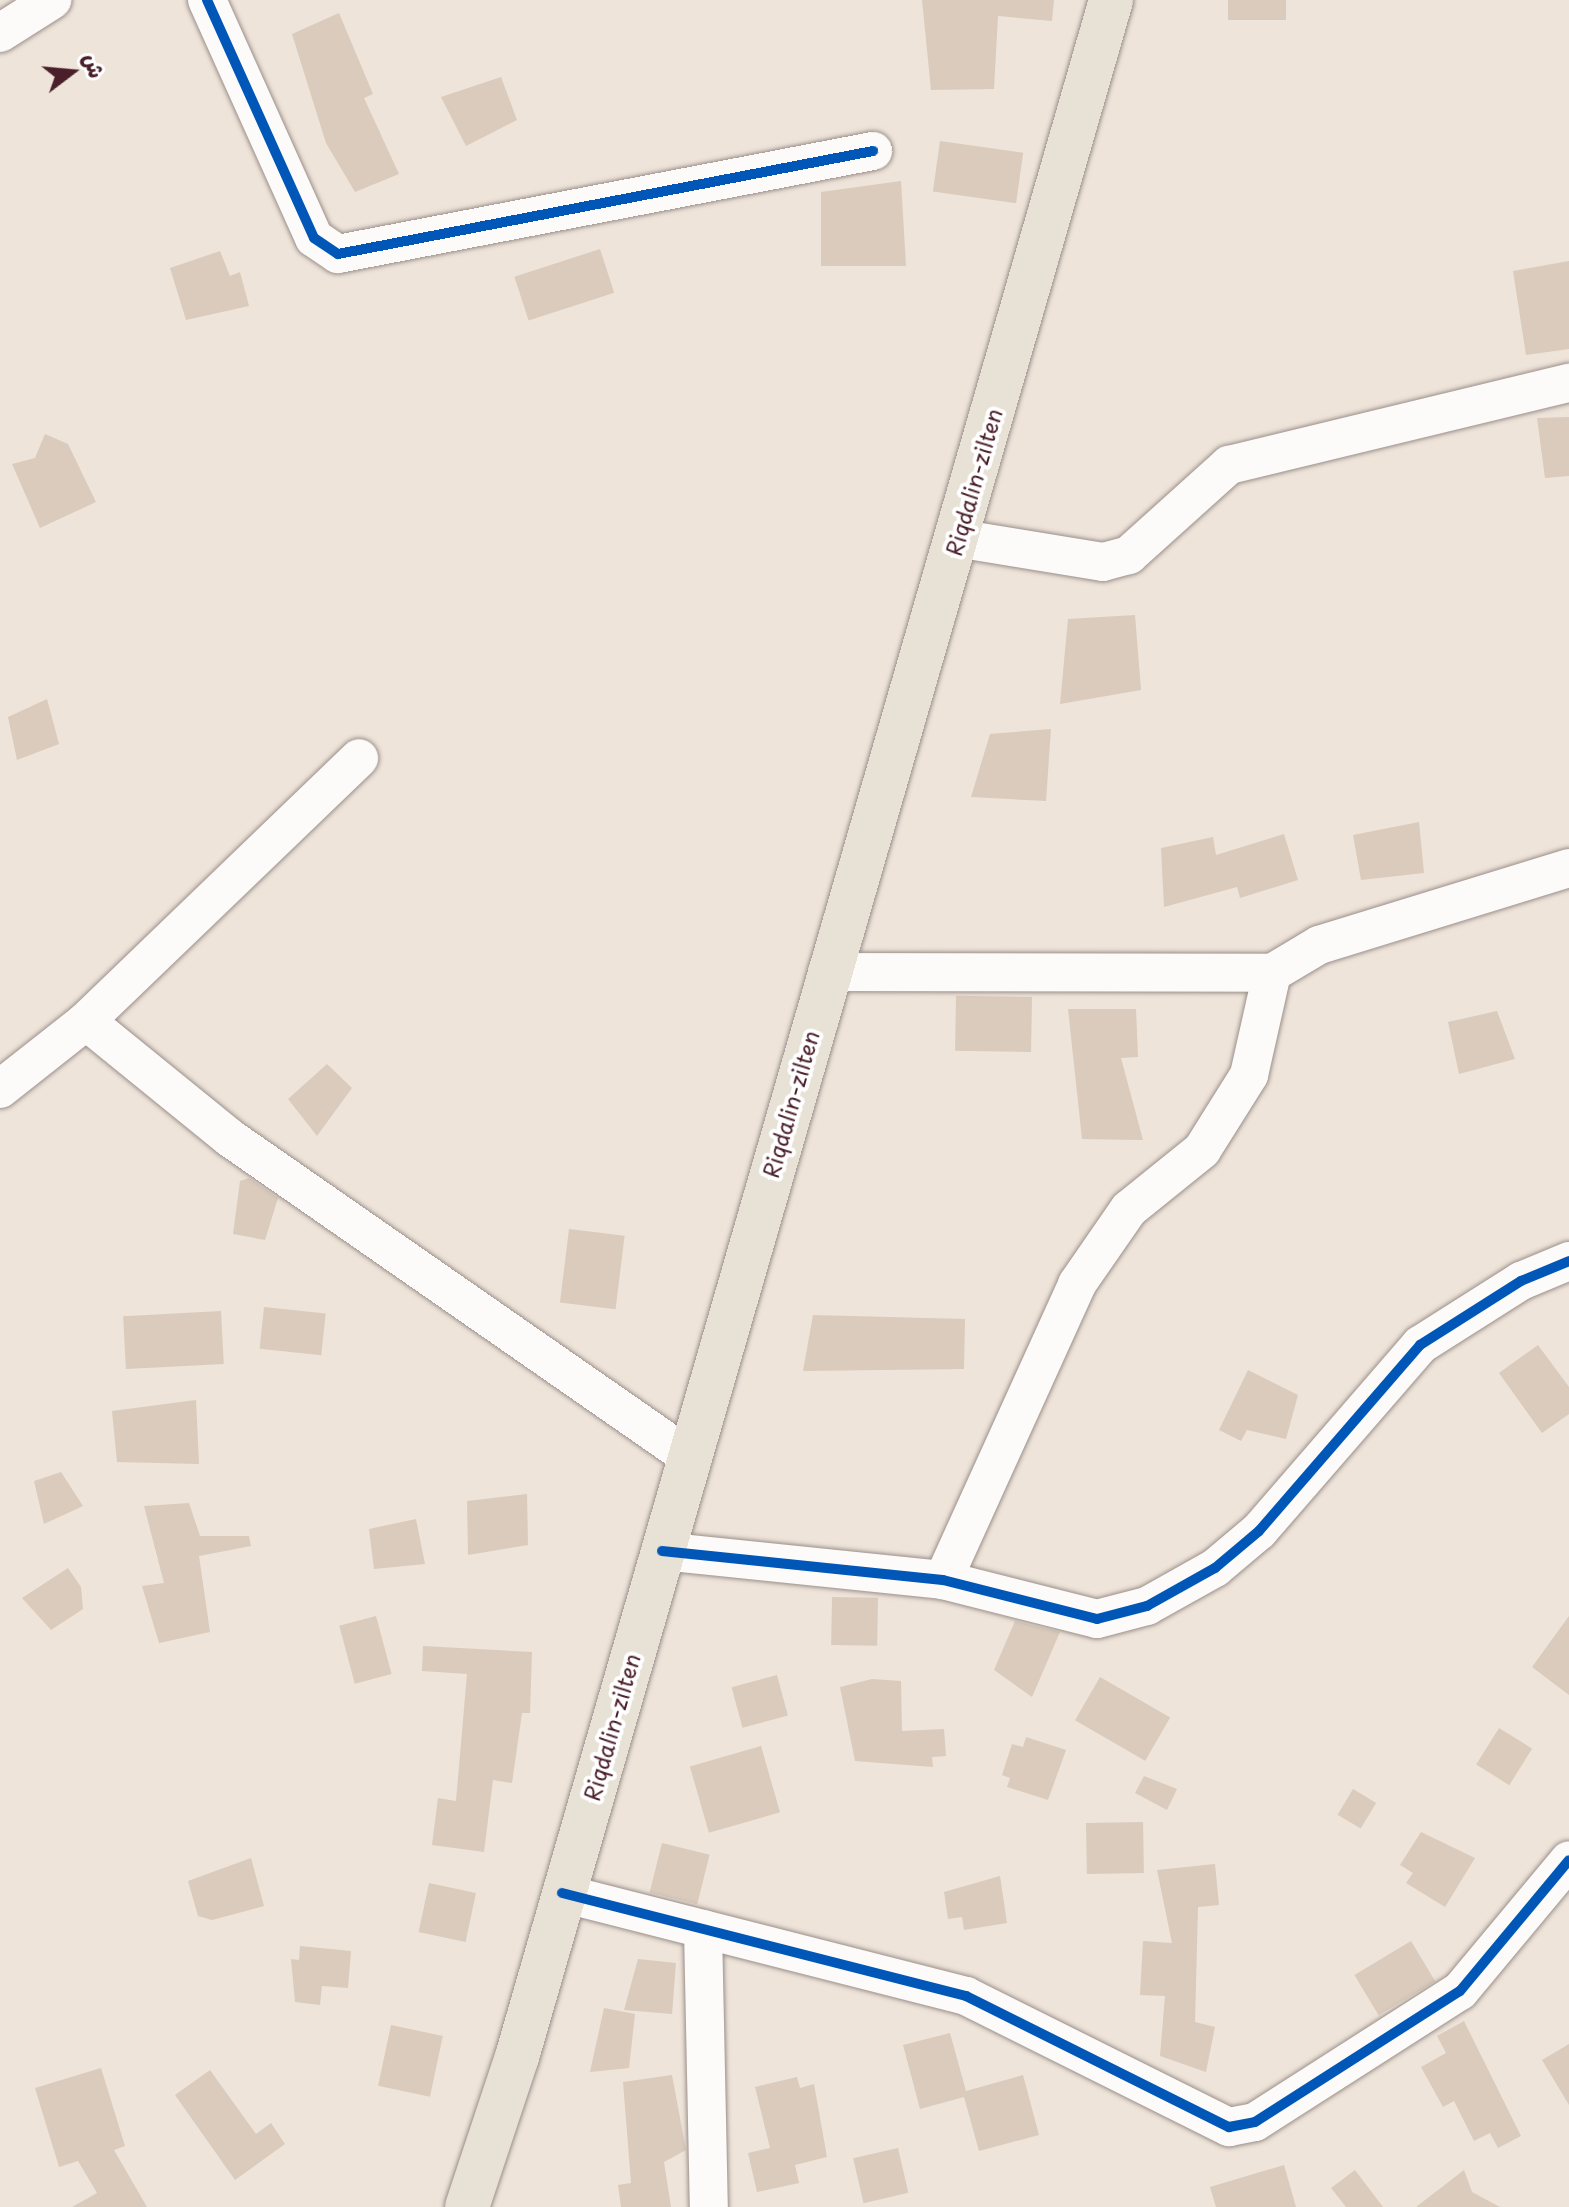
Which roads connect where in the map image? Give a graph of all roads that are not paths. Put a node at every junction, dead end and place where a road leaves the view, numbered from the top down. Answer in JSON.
{"nodes":[{"id":1,"x":52,"y":0,"type":"edge"},
{"id":2,"x":207,"y":0,"type":"edge"},
{"id":3,"x":1111,"y":0,"type":"edge"},
{"id":4,"x":0,"y":33,"type":"edge"},
{"id":5,"x":873,"y":151,"type":"dead end"},
{"id":6,"x":1569,"y":383,"type":"edge"},
{"id":7,"x":956,"y":538,"type":"junction"},
{"id":8,"x":359,"y":758,"type":"dead end"},
{"id":9,"x":1569,"y":868,"type":"edge"},
{"id":10,"x":827,"y":972,"type":"junction"},
{"id":11,"x":1272,"y":973,"type":"junction"},
{"id":12,"x":86,"y":1021,"type":"junction"},
{"id":13,"x":0,"y":1089,"type":"edge"},
{"id":14,"x":1569,"y":1261,"type":"edge"},
{"id":15,"x":689,"y":1457,"type":"junction"},
{"id":16,"x":662,"y":1551,"type":"junction"},
{"id":17,"x":943,"y":1580,"type":"junction"},
{"id":18,"x":1569,"y":1860,"type":"edge"},
{"id":19,"x":562,"y":1893,"type":"junction"},
{"id":20,"x":703,"y":1929,"type":"junction"},
{"id":21,"x":467,"y":2207,"type":"edge"},
{"id":22,"x":709,"y":2207,"type":"edge"}],
"edges":[{"from":1,"to":4,"type":"street"},
{"from":2,"to":5,"type":"street"},
{"from":3,"to":7,"type":"main road","name":"Riqdalin-zilten"},
{"from":6,"to":7,"type":"street"},
{"from":7,"to":10,"type":"main road","name":"Riqdalin-zilten"},
{"from":8,"to":12,"type":"street"},
{"from":9,"to":11,"type":"street"},
{"from":10,"to":11,"type":"street"},
{"from":10,"to":15,"type":"main road","name":"Riqdalin-zilten"},
{"from":11,"to":17,"type":"street"},
{"from":12,"to":13,"type":"street"},
{"from":12,"to":15,"type":"street"},
{"from":14,"to":17,"type":"street"},
{"from":15,"to":16,"type":"main road","name":"Riqdalin-zilten"},
{"from":16,"to":17,"type":"street"},
{"from":16,"to":19,"type":"main road","name":"Riqdalin-zilten"},
{"from":18,"to":20,"type":"street"},
{"from":19,"to":20,"type":"street"},
{"from":19,"to":21,"type":"main road","name":"Riqdalin-zilten"},
{"from":20,"to":22,"type":"street"}]}
